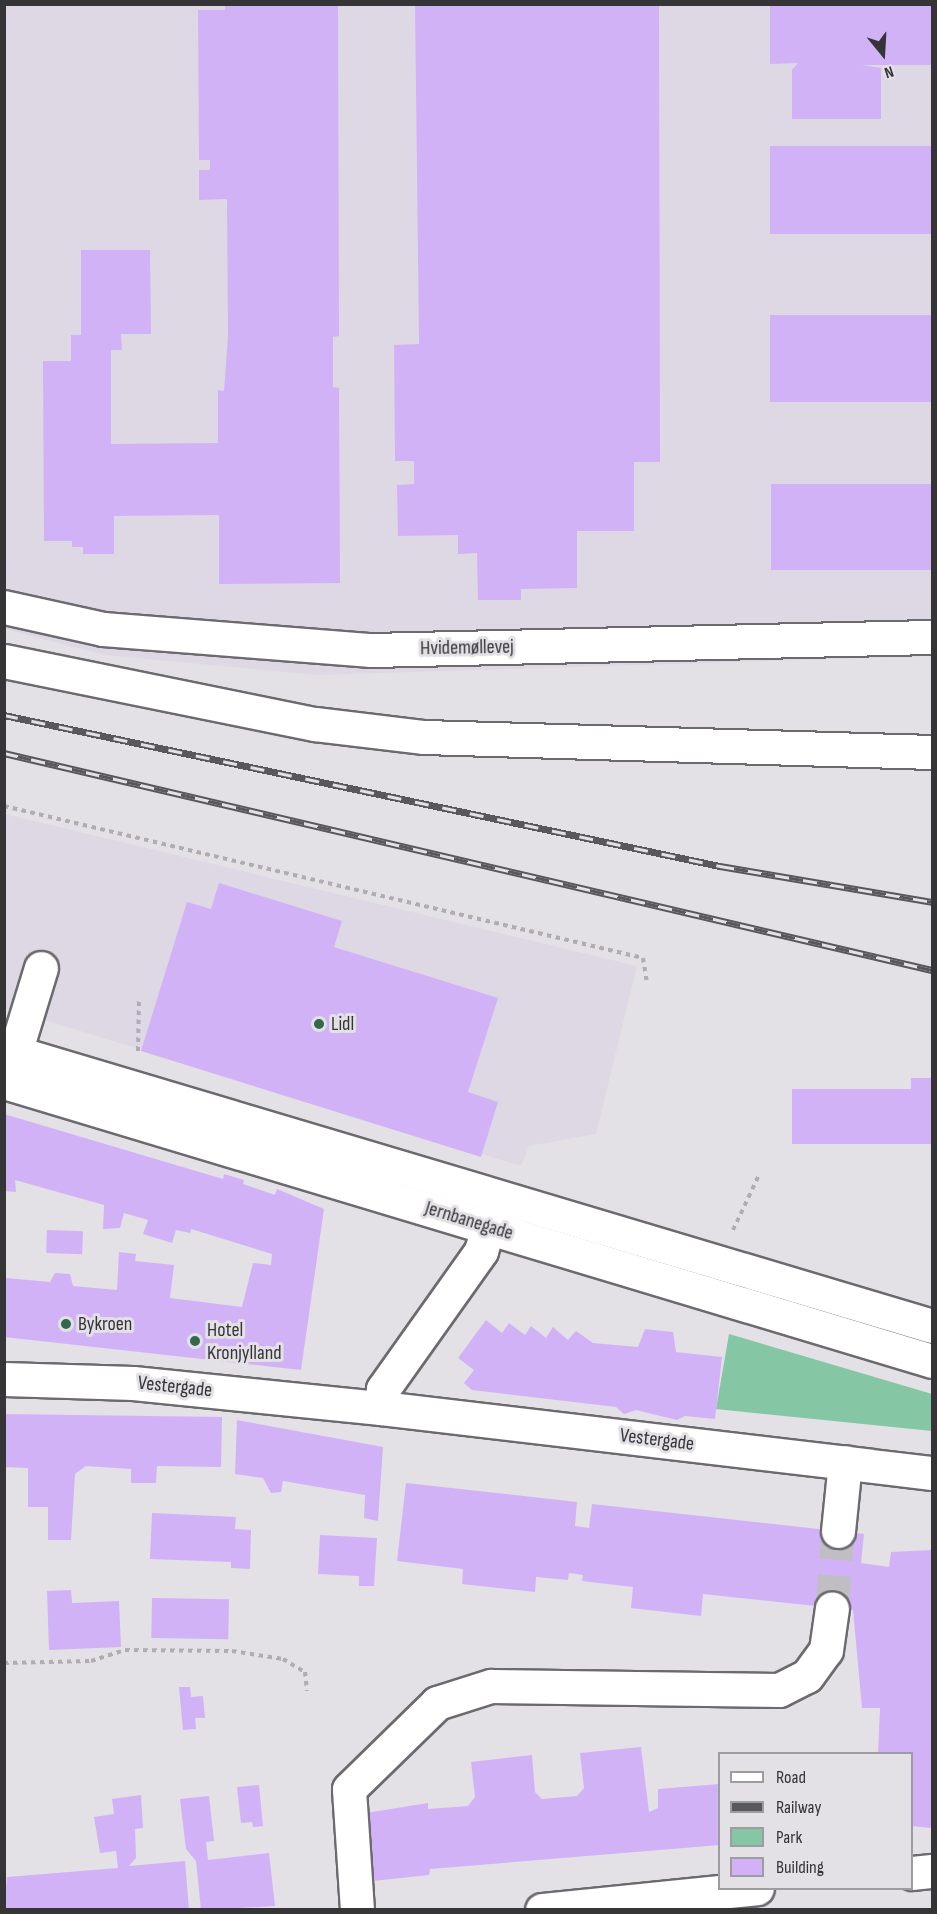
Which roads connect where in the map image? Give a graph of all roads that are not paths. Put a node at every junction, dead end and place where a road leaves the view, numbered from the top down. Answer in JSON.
{"nodes":[{"id":1,"x":4,"y":607,"type":"edge"},
{"id":2,"x":933,"y":638,"type":"edge"},
{"id":3,"x":4,"y":661,"type":"edge"},
{"id":4,"x":933,"y":752,"type":"edge"},
{"id":5,"x":41,"y":968,"type":"dead end"},
{"id":6,"x":8,"y":1067,"type":"edge"},
{"id":7,"x":493,"y":1212,"type":"junction"},
{"id":8,"x":933,"y":1326,"type":"edge"},
{"id":9,"x":933,"y":1361,"type":"edge"},
{"id":10,"x":4,"y":1379,"type":"edge"},
{"id":11,"x":381,"y":1408,"type":"junction"},
{"id":12,"x":845,"y":1462,"type":"junction"},
{"id":13,"x":933,"y":1473,"type":"edge"},
{"id":14,"x":838,"y":1531,"type":"tunnel mouth"},
{"id":15,"x":832,"y":1608,"type":"tunnel mouth"},
{"id":16,"x":933,"y":1871,"type":"edge"},
{"id":17,"x":913,"y":1874,"type":"edge"},
{"id":18,"x":737,"y":1890,"type":"edge"},
{"id":19,"x":357,"y":1910,"type":"edge"},
{"id":20,"x":542,"y":1910,"type":"edge"}],
"edges":[{"from":1,"to":2,"type":"street","name":"Hvidemøllevej"},
{"from":3,"to":4,"type":"street"},
{"from":5,"to":6,"type":"street"},
{"from":6,"to":7,"type":"street","name":"Jernbanegade"},
{"from":6,"to":7,"type":"street","name":"Jernbanegade"},
{"from":7,"to":8,"type":"street","name":"Jernbanegade"},
{"from":7,"to":9,"type":"street","name":"Jernbanegade"},
{"from":7,"to":11,"type":"street"},
{"from":10,"to":11,"type":"street","name":"Vestergade"},
{"from":11,"to":12,"type":"street","name":"Vestergade"},
{"from":12,"to":13,"type":"street","name":"Vestergade"},
{"from":12,"to":14,"type":"street"},
{"from":15,"to":19,"type":"street"},
{"from":16,"to":17,"type":"street"},
{"from":18,"to":20,"type":"street"}]}
